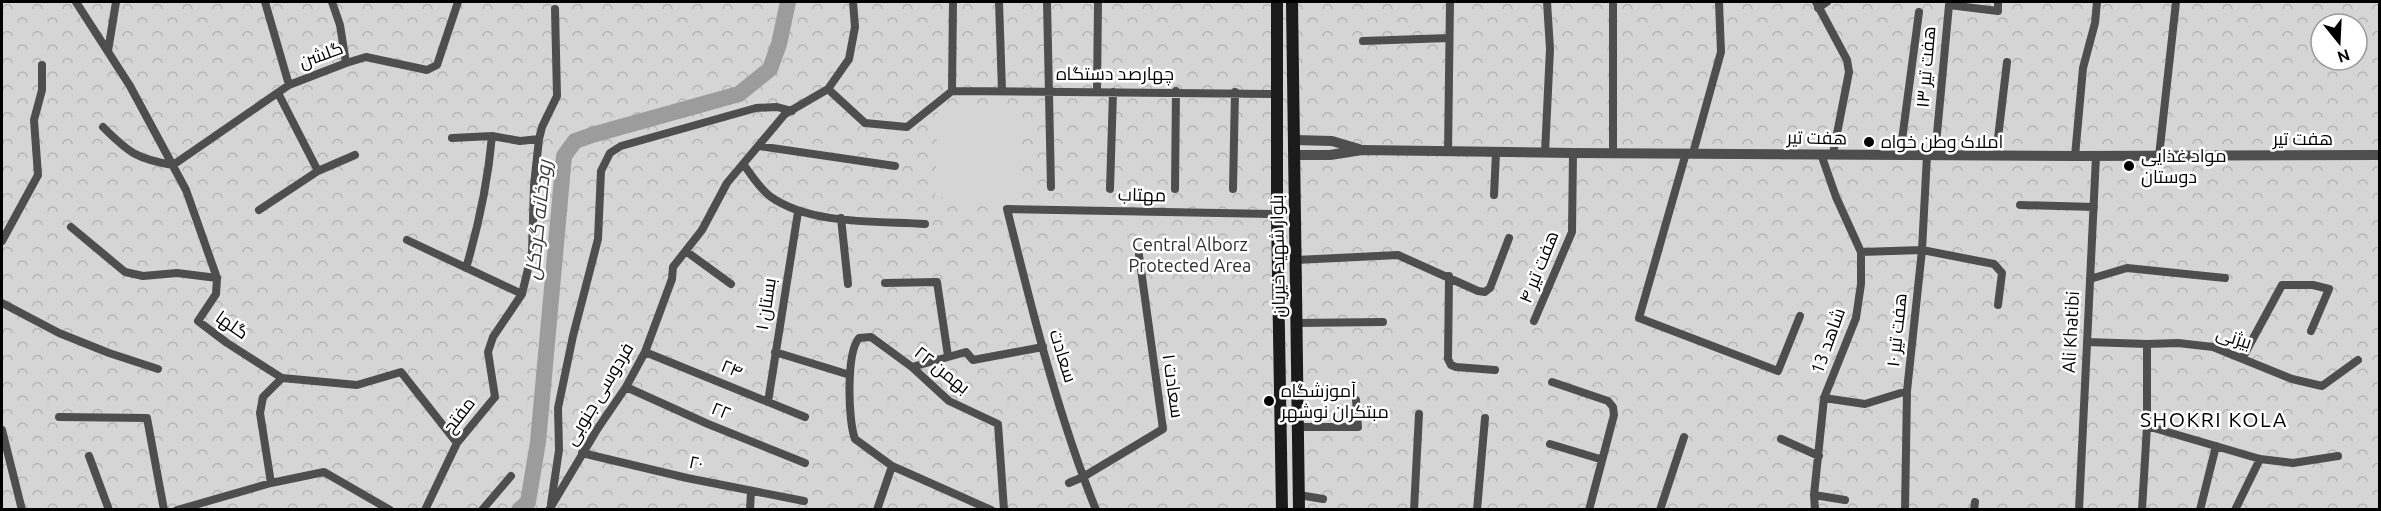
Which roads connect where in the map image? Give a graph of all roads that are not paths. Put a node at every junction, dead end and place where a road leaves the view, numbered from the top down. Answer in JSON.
{"nodes":[{"id":1,"x":76,"y":2,"type":"edge"},
{"id":2,"x":117,"y":2,"type":"edge"},
{"id":3,"x":265,"y":2,"type":"edge"},
{"id":4,"x":332,"y":2,"type":"edge"},
{"id":5,"x":459,"y":2,"type":"edge"},
{"id":6,"x":853,"y":2,"type":"edge"},
{"id":7,"x":953,"y":2,"type":"edge"},
{"id":8,"x":999,"y":2,"type":"edge"},
{"id":9,"x":1047,"y":2,"type":"edge"},
{"id":10,"x":1098,"y":2,"type":"edge"},
{"id":11,"x":1277,"y":2,"type":"edge"},
{"id":12,"x":1292,"y":2,"type":"edge"},
{"id":13,"x":1450,"y":2,"type":"edge"},
{"id":14,"x":1546,"y":2,"type":"edge"},
{"id":15,"x":1613,"y":2,"type":"edge"},
{"id":16,"x":1719,"y":2,"type":"edge"},
{"id":17,"x":1827,"y":2,"type":"edge"},
{"id":18,"x":1998,"y":2,"type":"edge"},
{"id":19,"x":2097,"y":2,"type":"edge"},
{"id":20,"x":2176,"y":2,"type":"edge"},
{"id":21,"x":1817,"y":5,"type":"edge"},
{"id":22,"x":555,"y":9,"type":"dead end"},
{"id":23,"x":1919,"y":12,"type":"dead end"},
{"id":24,"x":1449,"y":38,"type":"junction"},
{"id":25,"x":1363,"y":41,"type":"dead end"},
{"id":26,"x":108,"y":51,"type":"junction"},
{"id":27,"x":2007,"y":62,"type":"dead end"},
{"id":28,"x":346,"y":63,"type":"junction"},
{"id":29,"x":42,"y":65,"type":"dead end"},
{"id":30,"x":289,"y":85,"type":"junction"},
{"id":31,"x":828,"y":89,"type":"junction"},
{"id":32,"x":1002,"y":90,"type":"junction"},
{"id":33,"x":952,"y":91,"type":"junction"},
{"id":34,"x":1050,"y":91,"type":"junction"},
{"id":35,"x":1097,"y":91,"type":"junction"},
{"id":36,"x":1176,"y":91,"type":"junction"},
{"id":37,"x":1113,"y":92,"type":"junction"},
{"id":38,"x":1235,"y":92,"type":"junction"},
{"id":39,"x":278,"y":93,"type":"junction"},
{"id":40,"x":1278,"y":94,"type":"junction"},
{"id":41,"x":792,"y":111,"type":"junction"},
{"id":42,"x":103,"y":128,"type":"dead end"},
{"id":43,"x":492,"y":135,"type":"junction"},
{"id":44,"x":452,"y":138,"type":"dead end"},
{"id":45,"x":539,"y":139,"type":"junction"},
{"id":46,"x":1294,"y":140,"type":"junction"},
{"id":47,"x":1277,"y":141,"type":"junction"},
{"id":48,"x":759,"y":146,"type":"junction"},
{"id":49,"x":1362,"y":150,"type":"junction"},
{"id":50,"x":1448,"y":152,"type":"junction"},
{"id":51,"x":1496,"y":153,"type":"junction"},
{"id":52,"x":1545,"y":153,"type":"junction"},
{"id":53,"x":1573,"y":153,"type":"junction"},
{"id":54,"x":1613,"y":153,"type":"junction"},
{"id":55,"x":1689,"y":153,"type":"junction"},
{"id":56,"x":1821,"y":154,"type":"junction"},
{"id":57,"x":1833,"y":154,"type":"junction"},
{"id":58,"x":355,"y":155,"type":"dead end"},
{"id":59,"x":1277,"y":155,"type":"junction"},
{"id":60,"x":1294,"y":155,"type":"junction"},
{"id":61,"x":1900,"y":155,"type":"junction"},
{"id":62,"x":1931,"y":155,"type":"junction"},
{"id":63,"x":1996,"y":155,"type":"junction"},
{"id":64,"x":2379,"y":155,"type":"edge"},
{"id":65,"x":2075,"y":156,"type":"junction"},
{"id":66,"x":2096,"y":156,"type":"junction"},
{"id":67,"x":2159,"y":156,"type":"junction"},
{"id":68,"x":173,"y":165,"type":"junction"},
{"id":69,"x":744,"y":165,"type":"junction"},
{"id":70,"x":895,"y":166,"type":"dead end"},
{"id":71,"x":318,"y":171,"type":"junction"},
{"id":72,"x":1051,"y":187,"type":"dead end"},
{"id":73,"x":1110,"y":189,"type":"dead end"},
{"id":74,"x":1176,"y":189,"type":"dead end"},
{"id":75,"x":1233,"y":189,"type":"dead end"},
{"id":76,"x":1494,"y":195,"type":"dead end"},
{"id":77,"x":2020,"y":205,"type":"dead end"},
{"id":78,"x":2094,"y":207,"type":"junction"},
{"id":79,"x":1008,"y":209,"type":"joint"},
{"id":80,"x":259,"y":210,"type":"dead end"},
{"id":81,"x":798,"y":212,"type":"junction"},
{"id":82,"x":1277,"y":214,"type":"junction"},
{"id":83,"x":841,"y":218,"type":"junction"},
{"id":84,"x":925,"y":224,"type":"dead end"},
{"id":85,"x":71,"y":227,"type":"dead end"},
{"id":86,"x":1509,"y":238,"type":"dead end"},
{"id":87,"x":407,"y":240,"type":"dead end"},
{"id":88,"x":2,"y":241,"type":"edge"},
{"id":89,"x":1922,"y":250,"type":"junction"},
{"id":90,"x":687,"y":252,"type":"junction"},
{"id":91,"x":1861,"y":252,"type":"junction"},
{"id":92,"x":1139,"y":255,"type":"dead end"},
{"id":93,"x":1296,"y":260,"type":"junction"},
{"id":94,"x":466,"y":268,"type":"junction"},
{"id":95,"x":1449,"y":276,"type":"junction"},
{"id":96,"x":217,"y":278,"type":"junction"},
{"id":97,"x":2225,"y":278,"type":"dead end"},
{"id":98,"x":2090,"y":279,"type":"junction"},
{"id":99,"x":885,"y":283,"type":"dead end"},
{"id":100,"x":731,"y":284,"type":"dead end"},
{"id":101,"x":848,"y":284,"type":"dead end"},
{"id":102,"x":522,"y":294,"type":"junction"},
{"id":103,"x":2,"y":303,"type":"edge"},
{"id":104,"x":1998,"y":305,"type":"dead end"},
{"id":105,"x":1800,"y":316,"type":"dead end"},
{"id":106,"x":1534,"y":321,"type":"dead end"},
{"id":107,"x":1383,"y":322,"type":"dead end"},
{"id":108,"x":1297,"y":323,"type":"junction"},
{"id":109,"x":2311,"y":331,"type":"dead end"},
{"id":110,"x":2087,"y":342,"type":"junction"},
{"id":111,"x":2147,"y":344,"type":"junction"},
{"id":112,"x":1043,"y":347,"type":"junction"},
{"id":113,"x":645,"y":352,"type":"junction"},
{"id":114,"x":775,"y":352,"type":"junction"},
{"id":115,"x":948,"y":356,"type":"junction"},
{"id":116,"x":2243,"y":357,"type":"junction"},
{"id":117,"x":2358,"y":360,"type":"dead end"},
{"id":118,"x":912,"y":366,"type":"junction"},
{"id":119,"x":158,"y":369,"type":"dead end"},
{"id":120,"x":1495,"y":370,"type":"dead end"},
{"id":121,"x":850,"y":375,"type":"junction"},
{"id":122,"x":282,"y":378,"type":"junction"},
{"id":123,"x":1552,"y":381,"type":"dead end"},
{"id":124,"x":626,"y":387,"type":"junction"},
{"id":125,"x":1906,"y":391,"type":"junction"},
{"id":126,"x":1824,"y":398,"type":"junction"},
{"id":127,"x":1356,"y":400,"type":"dead end"},
{"id":128,"x":768,"y":402,"type":"junction"},
{"id":129,"x":1419,"y":414,"type":"dead end"},
{"id":130,"x":59,"y":417,"type":"dead end"},
{"id":131,"x":805,"y":417,"type":"dead end"},
{"id":132,"x":1485,"y":418,"type":"dead end"},
{"id":133,"x":2147,"y":426,"type":"junction"},
{"id":134,"x":1299,"y":427,"type":"junction"},
{"id":135,"x":2,"y":430,"type":"edge"},
{"id":136,"x":1684,"y":437,"type":"dead end"},
{"id":137,"x":1781,"y":439,"type":"dead end"},
{"id":138,"x":457,"y":443,"type":"junction"},
{"id":139,"x":1550,"y":444,"type":"dead end"},
{"id":140,"x":2216,"y":446,"type":"junction"},
{"id":141,"x":582,"y":453,"type":"junction"},
{"id":142,"x":89,"y":456,"type":"dead end"},
{"id":143,"x":1819,"y":456,"type":"junction"},
{"id":144,"x":2338,"y":456,"type":"dead end"},
{"id":145,"x":1600,"y":459,"type":"junction"},
{"id":146,"x":2260,"y":459,"type":"junction"},
{"id":147,"x":805,"y":463,"type":"dead end"},
{"id":148,"x":892,"y":466,"type":"junction"},
{"id":149,"x":511,"y":476,"type":"dead end"},
{"id":150,"x":1083,"y":477,"type":"junction"},
{"id":151,"x":272,"y":483,"type":"junction"},
{"id":152,"x":1069,"y":483,"type":"dead end"},
{"id":153,"x":752,"y":491,"type":"junction"},
{"id":154,"x":1299,"y":495,"type":"junction"},
{"id":155,"x":1814,"y":495,"type":"junction"},
{"id":156,"x":1323,"y":498,"type":"dead end"},
{"id":157,"x":1845,"y":500,"type":"dead end"},
{"id":158,"x":804,"y":501,"type":"dead end"},
{"id":159,"x":550,"y":509,"type":"edge"},
{"id":160,"x":22,"y":510,"type":"edge"},
{"id":161,"x":109,"y":510,"type":"edge"},
{"id":162,"x":164,"y":510,"type":"edge"},
{"id":163,"x":177,"y":510,"type":"edge"},
{"id":164,"x":390,"y":510,"type":"edge"},
{"id":165,"x":425,"y":510,"type":"edge"},
{"id":166,"x":482,"y":510,"type":"edge"},
{"id":167,"x":750,"y":510,"type":"edge"},
{"id":168,"x":877,"y":510,"type":"edge"},
{"id":169,"x":991,"y":510,"type":"edge"},
{"id":170,"x":1004,"y":510,"type":"edge"},
{"id":171,"x":1096,"y":510,"type":"edge"},
{"id":172,"x":1282,"y":510,"type":"edge"},
{"id":173,"x":1299,"y":510,"type":"edge"},
{"id":174,"x":1414,"y":510,"type":"edge"},
{"id":175,"x":1477,"y":510,"type":"edge"},
{"id":176,"x":1588,"y":510,"type":"edge"},
{"id":177,"x":1660,"y":510,"type":"edge"},
{"id":178,"x":1815,"y":510,"type":"edge"},
{"id":179,"x":1905,"y":510,"type":"edge"},
{"id":180,"x":2079,"y":510,"type":"edge"},
{"id":181,"x":2142,"y":510,"type":"edge"},
{"id":182,"x":2200,"y":510,"type":"edge"},
{"id":183,"x":2235,"y":510,"type":"edge"}],
"edges":[{"from":1,"to":26,"type":"street"},
{"from":2,"to":26,"type":"street"},
{"from":3,"to":30,"type":"street"},
{"from":4,"to":28,"type":"street"},
{"from":5,"to":28,"type":"street","name":"گلشن"},
{"from":6,"to":31,"type":"street","name":"فردوسی جنوبی"},
{"from":7,"to":33,"type":"street"},
{"from":8,"to":32,"type":"street"},
{"from":9,"to":34,"type":"street"},
{"from":10,"to":35,"type":"street"},
{"from":11,"to":40,"type":"main road","name":"بلوار شهید خیریان"},
{"from":12,"to":46,"type":"main road","name":"بلوار شهید خیریان"},
{"from":13,"to":24,"type":"street"},
{"from":14,"to":52,"type":"street"},
{"from":15,"to":54,"type":"street"},
{"from":16,"to":55,"type":"street"},
{"from":17,"to":21,"type":"street"},
{"from":18,"to":62,"type":"street","name":"هفت تیر ۱۳"},
{"from":19,"to":65,"type":"street"},
{"from":20,"to":67,"type":"street"},
{"from":21,"to":57,"type":"street"},
{"from":22,"to":45,"type":"street"},
{"from":23,"to":61,"type":"street"},
{"from":24,"to":25,"type":"street"},
{"from":24,"to":50,"type":"street"},
{"from":26,"to":68,"type":"street"},
{"from":27,"to":63,"type":"street"},
{"from":28,"to":30,"type":"street","name":"گلشن"},
{"from":29,"to":88,"type":"street"},
{"from":30,"to":39,"type":"street","name":"گلشن"},
{"from":31,"to":33,"type":"street"},
{"from":31,"to":41,"type":"street","name":"فردوسی جنوبی"},
{"from":32,"to":33,"type":"street","name":"چهارصد دستگاه"},
{"from":32,"to":34,"type":"street","name":"چهارصد دستگاه"},
{"from":34,"to":35,"type":"street","name":"چهارصد دستگاه"},
{"from":34,"to":72,"type":"street"},
{"from":35,"to":37,"type":"street","name":"چهارصد دستگاه"},
{"from":36,"to":37,"type":"street","name":"چهارصد دستگاه"},
{"from":36,"to":38,"type":"street","name":"چهارصد دستگاه"},
{"from":36,"to":74,"type":"street"},
{"from":37,"to":73,"type":"street"},
{"from":38,"to":40,"type":"street","name":"چهارصد دستگاه"},
{"from":38,"to":75,"type":"street"},
{"from":39,"to":68,"type":"street","name":"گلشن"},
{"from":39,"to":71,"type":"street"},
{"from":40,"to":47,"type":"main road","name":"بلوار شهید خیریان"},
{"from":41,"to":48,"type":"street","name":"فردوسی جنوبی"},
{"from":41,"to":159,"type":"street"},
{"from":42,"to":68,"type":"street"},
{"from":43,"to":44,"type":"street"},
{"from":43,"to":45,"type":"street"},
{"from":43,"to":94,"type":"street"},
{"from":45,"to":102,"type":"street"},
{"from":46,"to":47,"type":"main road"},
{"from":46,"to":49,"type":"street","name":"هفت تیر"},
{"from":46,"to":60,"type":"main road","name":"بلوار شهید خیریان"},
{"from":47,"to":59,"type":"main road","name":"بلوار شهید خیریان"},
{"from":48,"to":69,"type":"street","name":"فردوسی جنوبی"},
{"from":48,"to":70,"type":"street"},
{"from":49,"to":50,"type":"street","name":"هفت تیر"},
{"from":49,"to":60,"type":"street","name":"هفت تیر"},
{"from":50,"to":51,"type":"street","name":"هفت تیر"},
{"from":51,"to":52,"type":"street","name":"هفت تیر"},
{"from":51,"to":76,"type":"street"},
{"from":52,"to":53,"type":"street","name":"هفت تیر"},
{"from":53,"to":54,"type":"street","name":"هفت تیر"},
{"from":53,"to":106,"type":"street","name":"هفت تیر ۴"},
{"from":54,"to":55,"type":"street","name":"هفت تیر"},
{"from":55,"to":56,"type":"street","name":"هفت تیر"},
{"from":55,"to":105,"type":"street"},
{"from":56,"to":57,"type":"street","name":"هفت تیر"},
{"from":56,"to":91,"type":"street","name":"شاهد 13"},
{"from":57,"to":61,"type":"street","name":"هفت تیر"},
{"from":58,"to":71,"type":"street"},
{"from":59,"to":60,"type":"main road"},
{"from":59,"to":82,"type":"main road","name":"بلوار شهید خیریان"},
{"from":60,"to":93,"type":"main road","name":"بلوار شهید خیریان"},
{"from":61,"to":62,"type":"street","name":"هفت تیر"},
{"from":62,"to":63,"type":"street","name":"هفت تیر"},
{"from":62,"to":89,"type":"street","name":"هفت تیر ۱۰"},
{"from":63,"to":65,"type":"street","name":"هفت تیر"},
{"from":64,"to":67,"type":"street","name":"هفت تیر"},
{"from":65,"to":66,"type":"street","name":"هفت تیر"},
{"from":66,"to":67,"type":"street","name":"هفت تیر"},
{"from":66,"to":78,"type":"street","name":"Ali Khatibi"},
{"from":68,"to":96,"type":"street"},
{"from":69,"to":81,"type":"street"},
{"from":69,"to":90,"type":"street","name":"فردوسی جنوبی"},
{"from":71,"to":80,"type":"street"},
{"from":77,"to":78,"type":"street"},
{"from":78,"to":98,"type":"street","name":"Ali Khatibi"},
{"from":79,"to":82,"type":"street","name":"مهتاب"},
{"from":79,"to":112,"type":"street","name":"سعادت"},
{"from":81,"to":83,"type":"street"},
{"from":81,"to":114,"type":"street","name":"بستان ۱"},
{"from":82,"to":172,"type":"main road","name":"بلوار شهید خیریان"},
{"from":83,"to":84,"type":"street"},
{"from":83,"to":101,"type":"street"},
{"from":85,"to":96,"type":"street"},
{"from":86,"to":95,"type":"street"},
{"from":87,"to":94,"type":"street"},
{"from":89,"to":91,"type":"street"},
{"from":89,"to":104,"type":"street"},
{"from":89,"to":125,"type":"street","name":"هفت تیر ۱۰"},
{"from":90,"to":100,"type":"street"},
{"from":90,"to":113,"type":"street","name":"فردوسی جنوبی"},
{"from":91,"to":126,"type":"street","name":"شاهد 13"},
{"from":92,"to":150,"type":"street","name":"سعادت ۱"},
{"from":93,"to":95,"type":"street"},
{"from":93,"to":108,"type":"main road","name":"بلوار شهید خیریان"},
{"from":94,"to":102,"type":"street"},
{"from":95,"to":120,"type":"street"},
{"from":96,"to":122,"type":"street","name":"گلها"},
{"from":97,"to":98,"type":"street"},
{"from":98,"to":110,"type":"street","name":"Ali Khatibi"},
{"from":99,"to":115,"type":"street"},
{"from":102,"to":138,"type":"street","name":"مفتح"},
{"from":103,"to":119,"type":"street"},
{"from":107,"to":108,"type":"street"},
{"from":108,"to":134,"type":"main road","name":"بلوار شهید خیریان"},
{"from":109,"to":116,"type":"street"},
{"from":110,"to":111,"type":"street","name":"بیژنی"},
{"from":110,"to":180,"type":"street","name":"Ali Khatibi"},
{"from":111,"to":116,"type":"street","name":"بیژنی"},
{"from":111,"to":133,"type":"street"},
{"from":112,"to":115,"type":"street"},
{"from":112,"to":150,"type":"street","name":"سعادت"},
{"from":113,"to":124,"type":"street","name":"فردوسی جنوبی"},
{"from":113,"to":128,"type":"street","name":"۲۴"},
{"from":114,"to":121,"type":"street"},
{"from":114,"to":128,"type":"street","name":"بستان ۱"},
{"from":115,"to":118,"type":"street"},
{"from":116,"to":117,"type":"street","name":"بیژنی"},
{"from":118,"to":121,"type":"street","name":"۲۲ بهمن"},
{"from":118,"to":170,"type":"street","name":"۲۲ بهمن"},
{"from":121,"to":148,"type":"street","name":"۲۲ بهمن"},
{"from":122,"to":138,"type":"street","name":"گلها"},
{"from":122,"to":151,"type":"street"},
{"from":123,"to":145,"type":"street"},
{"from":124,"to":141,"type":"street","name":"فردوسی جنوبی"},
{"from":124,"to":147,"type":"street","name":"۲۲"},
{"from":125,"to":126,"type":"street"},
{"from":125,"to":179,"type":"street","name":"هفت تیر ۱۰"},
{"from":126,"to":143,"type":"street","name":"شاهد 13"},
{"from":127,"to":134,"type":"street"},
{"from":128,"to":131,"type":"street","name":"۲۴"},
{"from":129,"to":174,"type":"street"},
{"from":130,"to":162,"type":"street"},
{"from":132,"to":175,"type":"street"},
{"from":133,"to":140,"type":"street"},
{"from":133,"to":181,"type":"street"},
{"from":134,"to":154,"type":"main road","name":"بلوار شهید خیریان"},
{"from":135,"to":160,"type":"street"},
{"from":136,"to":177,"type":"street"},
{"from":137,"to":143,"type":"street"},
{"from":138,"to":165,"type":"street","name":"مفتح"},
{"from":139,"to":145,"type":"street"},
{"from":140,"to":146,"type":"street"},
{"from":140,"to":182,"type":"street"},
{"from":141,"to":153,"type":"street","name":"۲۰"},
{"from":141,"to":159,"type":"street","name":"فردوسی جنوبی"},
{"from":142,"to":161,"type":"street"},
{"from":143,"to":155,"type":"street","name":"شاهد 13"},
{"from":144,"to":146,"type":"street"},
{"from":145,"to":176,"type":"street"},
{"from":146,"to":183,"type":"street"},
{"from":148,"to":168,"type":"street"},
{"from":148,"to":169,"type":"street","name":"۲۲ بهمن"},
{"from":149,"to":166,"type":"street"},
{"from":150,"to":152,"type":"street"},
{"from":150,"to":171,"type":"street","name":"سعادت"},
{"from":151,"to":163,"type":"street"},
{"from":151,"to":164,"type":"street"},
{"from":153,"to":158,"type":"street","name":"۲۰"},
{"from":153,"to":167,"type":"street"},
{"from":154,"to":156,"type":"street"},
{"from":154,"to":173,"type":"main road","name":"بلوار شهید خیریان"},
{"from":155,"to":157,"type":"street"},
{"from":155,"to":178,"type":"street","name":"شاهد 13"}]}
